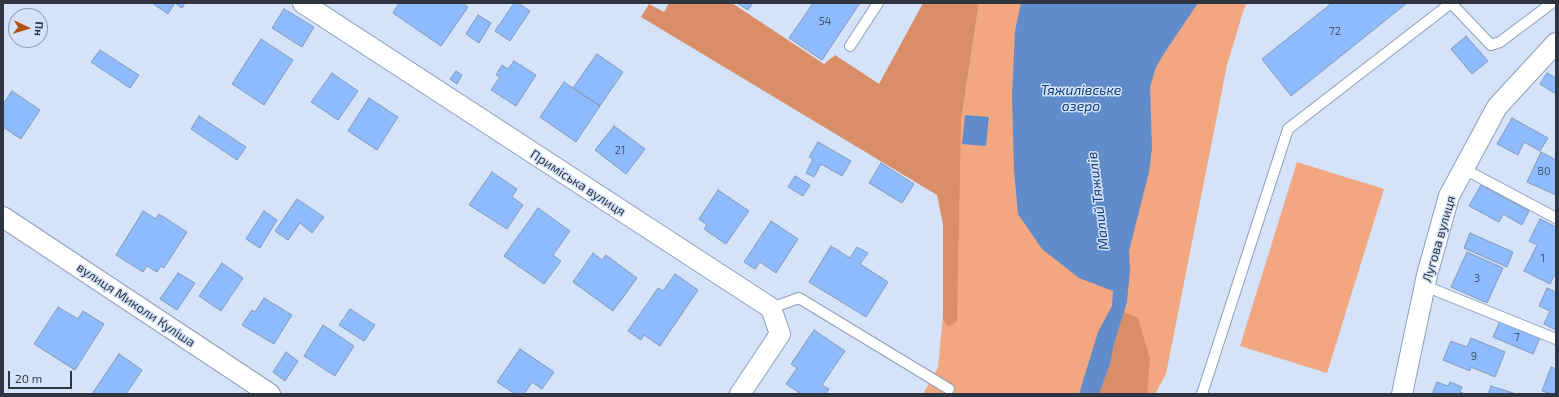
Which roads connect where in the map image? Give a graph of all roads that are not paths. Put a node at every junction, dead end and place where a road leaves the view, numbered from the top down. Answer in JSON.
{"nodes":[{"id":1,"x":302,"y":3,"type":"edge"},
{"id":2,"x":878,"y":3,"type":"edge"},
{"id":3,"x":1552,"y":3,"type":"edge"},
{"id":4,"x":1556,"y":43,"type":"edge"},
{"id":5,"x":850,"y":46,"type":"dead end"},
{"id":6,"x":1464,"y":169,"type":"junction"},
{"id":7,"x":3,"y":217,"type":"edge"},
{"id":8,"x":1556,"y":218,"type":"edge"},
{"id":9,"x":1425,"y":286,"type":"junction"},
{"id":10,"x":771,"y":308,"type":"junction"},
{"id":11,"x":1556,"y":339,"type":"edge"},
{"id":12,"x":949,"y":389,"type":"dead end"},
{"id":13,"x":1205,"y":391,"type":"edge"},
{"id":14,"x":270,"y":394,"type":"edge"},
{"id":15,"x":740,"y":394,"type":"edge"},
{"id":16,"x":1402,"y":394,"type":"edge"}],
"edges":[{"from":1,"to":10,"type":"street","name":"Приміська вулиця"},
{"from":2,"to":5,"type":"lane"},
{"from":3,"to":13,"type":"lane"},
{"from":4,"to":6,"type":"street","name":"Лугова вулиця"},
{"from":6,"to":8,"type":"lane"},
{"from":6,"to":9,"type":"street","name":"Лугова вулиця"},
{"from":7,"to":14,"type":"street","name":"вулиця Миколи Куліша"},
{"from":9,"to":11,"type":"lane"},
{"from":9,"to":16,"type":"street","name":"Лугова вулиця"},
{"from":10,"to":12,"type":"lane"},
{"from":10,"to":15,"type":"street"}]}
